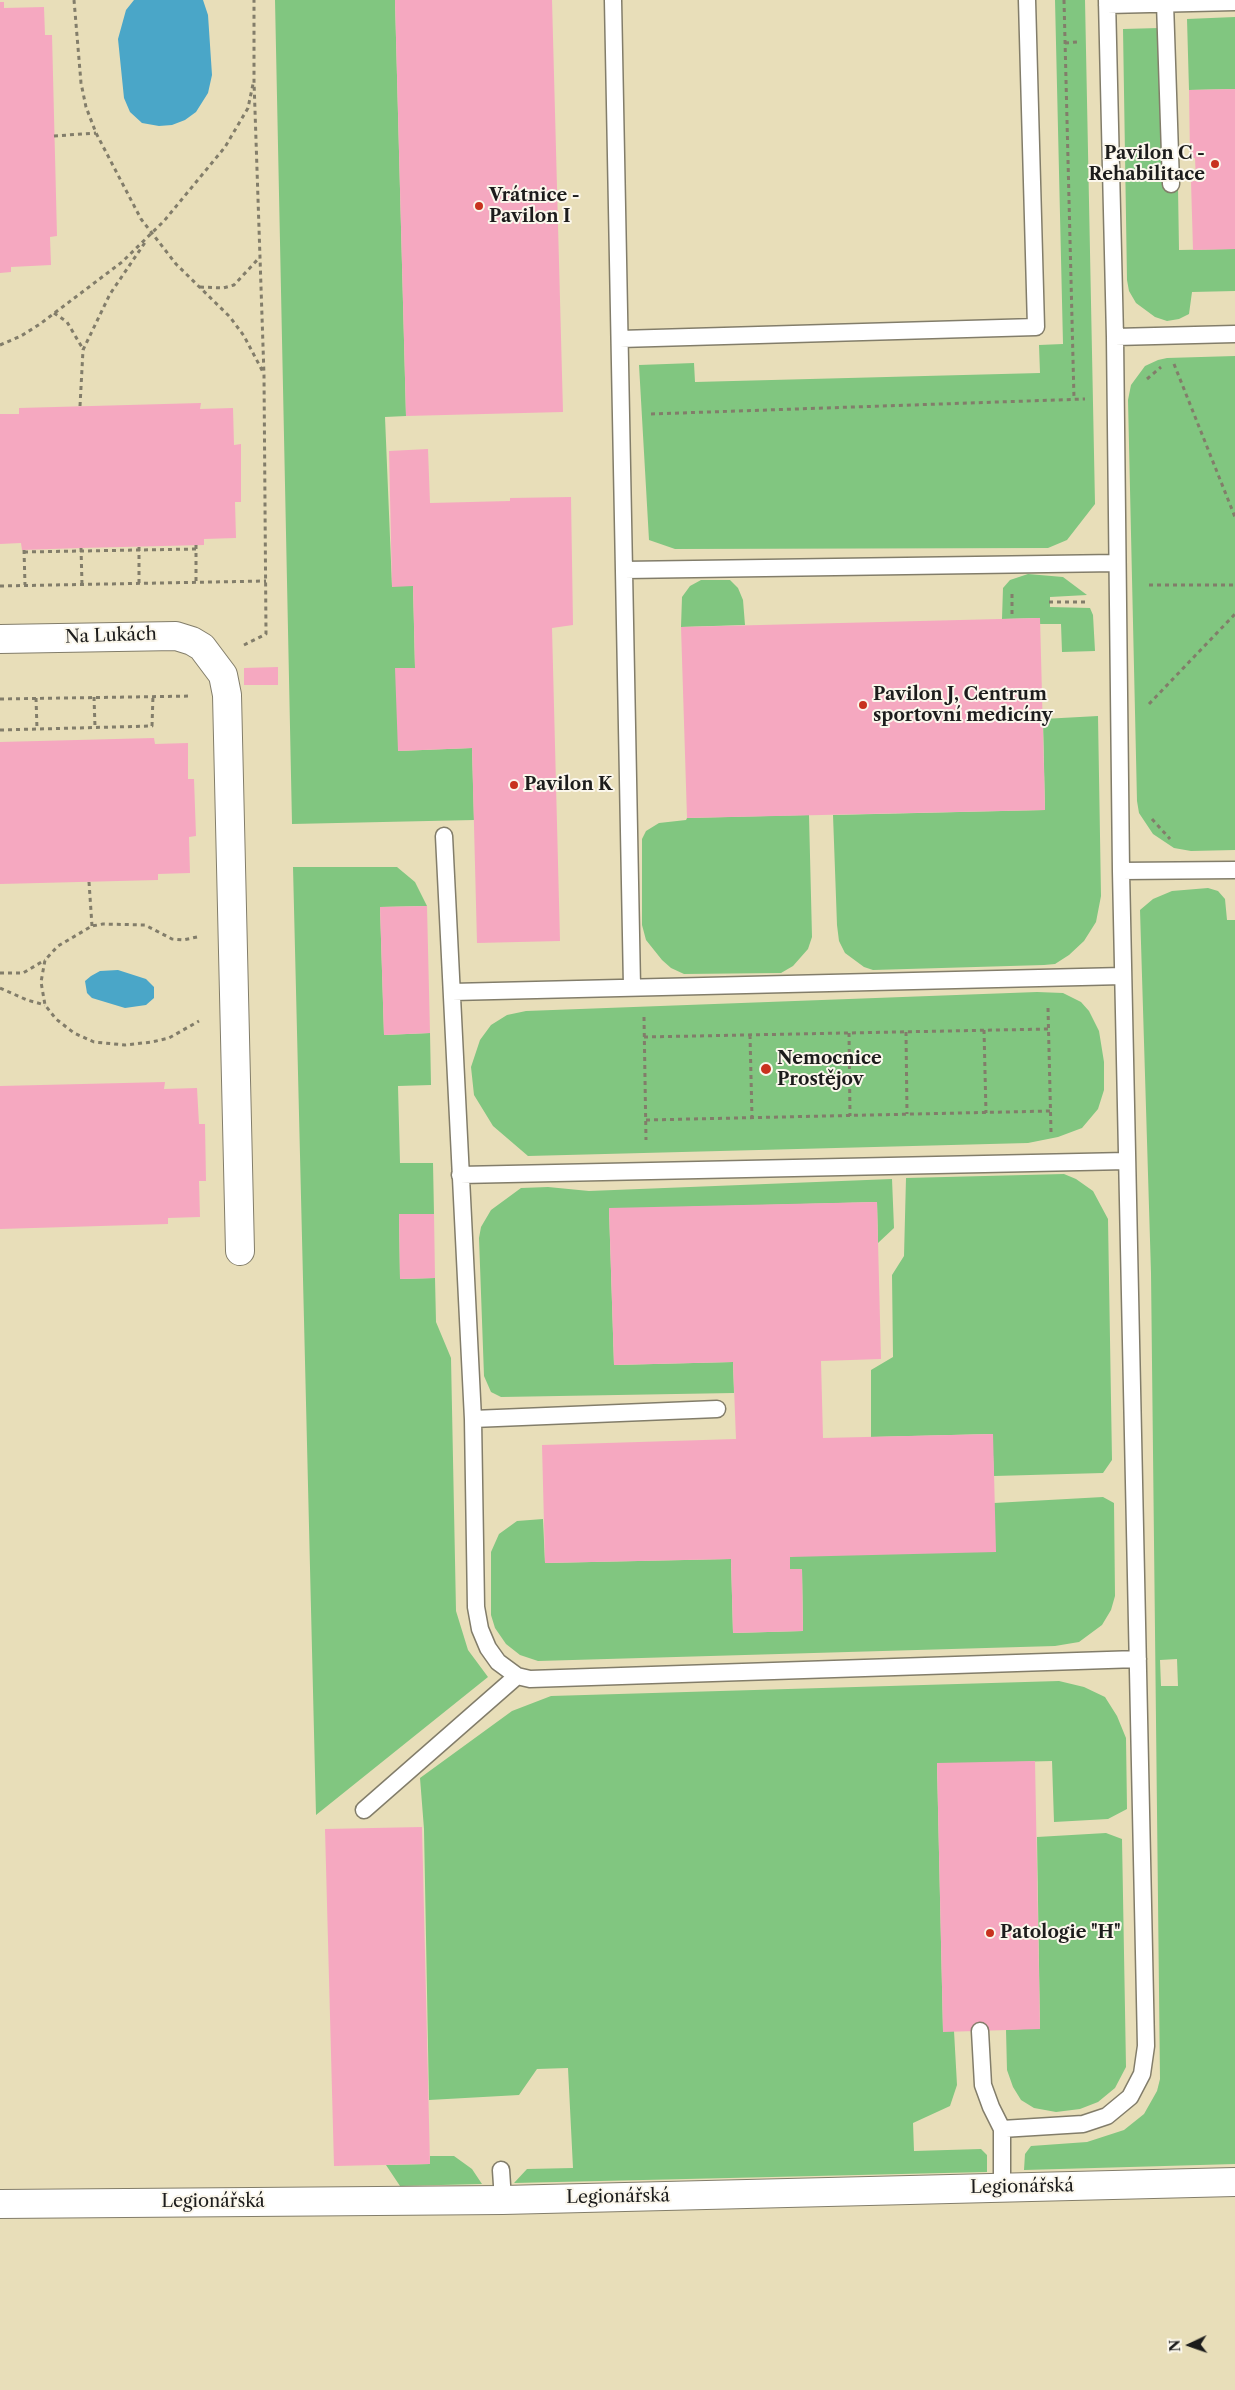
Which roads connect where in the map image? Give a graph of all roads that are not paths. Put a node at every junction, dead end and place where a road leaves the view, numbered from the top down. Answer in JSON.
{"nodes":[{"id":1,"x":613,"y":0,"type":"edge"},
{"id":2,"x":1027,"y":0,"type":"edge"},
{"id":3,"x":1107,"y":2,"type":"edge"},
{"id":4,"x":1235,"y":2,"type":"edge"},
{"id":5,"x":1165,"y":4,"type":"junction"},
{"id":6,"x":1171,"y":184,"type":"dead end"},
{"id":7,"x":1235,"y":334,"type":"edge"},
{"id":8,"x":1115,"y":337,"type":"junction"},
{"id":9,"x":620,"y":339,"type":"junction"},
{"id":10,"x":1117,"y":562,"type":"junction"},
{"id":11,"x":624,"y":570,"type":"junction"},
{"id":12,"x":0,"y":640,"type":"edge"},
{"id":13,"x":444,"y":836,"type":"dead end"},
{"id":14,"x":1235,"y":870,"type":"edge"},
{"id":15,"x":1120,"y":871,"type":"junction"},
{"id":16,"x":1123,"y":976,"type":"junction"},
{"id":17,"x":638,"y":986,"type":"junction"},
{"id":18,"x":452,"y":992,"type":"junction"},
{"id":19,"x":1127,"y":1161,"type":"junction"},
{"id":20,"x":460,"y":1175,"type":"junction"},
{"id":21,"x":240,"y":1251,"type":"dead end"},
{"id":22,"x":717,"y":1409,"type":"dead end"},
{"id":23,"x":473,"y":1419,"type":"junction"},
{"id":24,"x":1138,"y":1659,"type":"junction"},
{"id":25,"x":516,"y":1676,"type":"junction"},
{"id":26,"x":364,"y":1810,"type":"dead end"},
{"id":27,"x":980,"y":2031,"type":"dead end"},
{"id":28,"x":1002,"y":2129,"type":"junction"},
{"id":29,"x":501,"y":2170,"type":"dead end"},
{"id":30,"x":1235,"y":2182,"type":"edge"},
{"id":31,"x":1002,"y":2187,"type":"junction"},
{"id":32,"x":503,"y":2200,"type":"junction"},
{"id":33,"x":0,"y":2204,"type":"edge"}],
"edges":[{"from":1,"to":9,"type":"lane"},
{"from":2,"to":9,"type":"lane"},
{"from":3,"to":5,"type":"lane"},
{"from":3,"to":8,"type":"lane"},
{"from":4,"to":5,"type":"lane"},
{"from":5,"to":6,"type":"lane"},
{"from":7,"to":8,"type":"lane"},
{"from":8,"to":10,"type":"lane"},
{"from":9,"to":11,"type":"lane"},
{"from":10,"to":11,"type":"lane"},
{"from":10,"to":15,"type":"lane"},
{"from":11,"to":17,"type":"lane"},
{"from":12,"to":21,"type":"street","name":"Na Lukách"},
{"from":13,"to":18,"type":"lane"},
{"from":14,"to":15,"type":"lane"},
{"from":15,"to":16,"type":"lane"},
{"from":16,"to":17,"type":"lane"},
{"from":16,"to":19,"type":"lane"},
{"from":17,"to":18,"type":"lane"},
{"from":18,"to":20,"type":"lane"},
{"from":19,"to":20,"type":"lane"},
{"from":19,"to":24,"type":"lane"},
{"from":20,"to":23,"type":"lane"},
{"from":22,"to":23,"type":"lane"},
{"from":23,"to":25,"type":"lane"},
{"from":24,"to":25,"type":"lane"},
{"from":24,"to":28,"type":"lane"},
{"from":25,"to":26,"type":"lane"},
{"from":27,"to":28,"type":"lane"},
{"from":28,"to":31,"type":"lane"},
{"from":29,"to":32,"type":"lane"},
{"from":30,"to":31,"type":"street","name":"Legionářská"},
{"from":31,"to":32,"type":"street","name":"Legionářská"},
{"from":32,"to":33,"type":"street","name":"Legionářská"}]}
